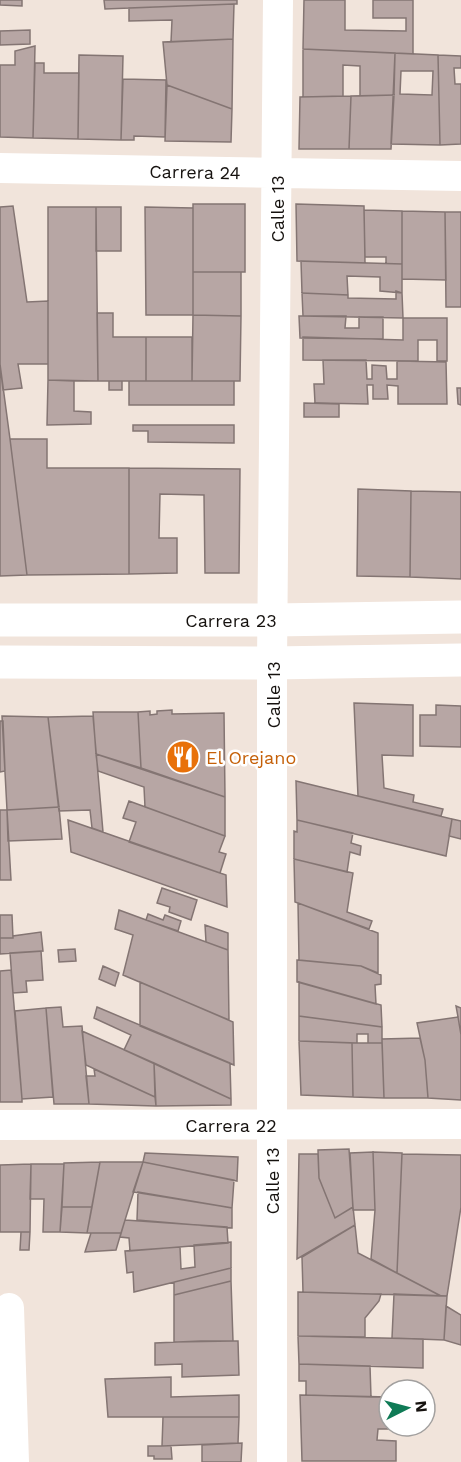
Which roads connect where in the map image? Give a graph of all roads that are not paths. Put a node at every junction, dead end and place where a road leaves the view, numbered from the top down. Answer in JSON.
{"nodes":[{"id":1,"x":278,"y":0,"type":"edge"},
{"id":2,"x":0,"y":168,"type":"edge"},
{"id":3,"x":277,"y":173,"type":"junction"},
{"id":4,"x":461,"y":176,"type":"edge"},
{"id":5,"x":461,"y":617,"type":"edge"},
{"id":6,"x":0,"y":620,"type":"edge"},
{"id":7,"x":274,"y":620,"type":"junction"},
{"id":8,"x":461,"y":660,"type":"edge"},
{"id":9,"x":0,"y":662,"type":"edge"},
{"id":10,"x":272,"y":663,"type":"junction"},
{"id":11,"x":461,"y":1124,"type":"edge"},
{"id":12,"x":0,"y":1125,"type":"edge"},
{"id":13,"x":272,"y":1125,"type":"junction"},
{"id":14,"x":9,"y":1308,"type":"dead end"},
{"id":15,"x":14,"y":1462,"type":"edge"},
{"id":16,"x":272,"y":1462,"type":"edge"}],
"edges":[{"from":1,"to":3,"type":"street","name":"Calle 13"},
{"from":2,"to":3,"type":"street","name":"Carrera 24"},
{"from":3,"to":4,"type":"street","name":"Carrera 24"},
{"from":3,"to":7,"type":"street","name":"Calle 13"},
{"from":5,"to":7,"type":"main road","name":"Carrera 23"},
{"from":6,"to":7,"type":"main road","name":"Carrera 23"},
{"from":7,"to":10,"type":"street","name":"Calle 13"},
{"from":8,"to":10,"type":"main road"},
{"from":9,"to":10,"type":"main road"},
{"from":10,"to":13,"type":"street","name":"Calle 13"},
{"from":11,"to":13,"type":"street","name":"Carrera 22"},
{"from":12,"to":13,"type":"street","name":"Carrera 22"},
{"from":13,"to":16,"type":"street","name":"Calle 13"},
{"from":14,"to":15,"type":"street"}]}
